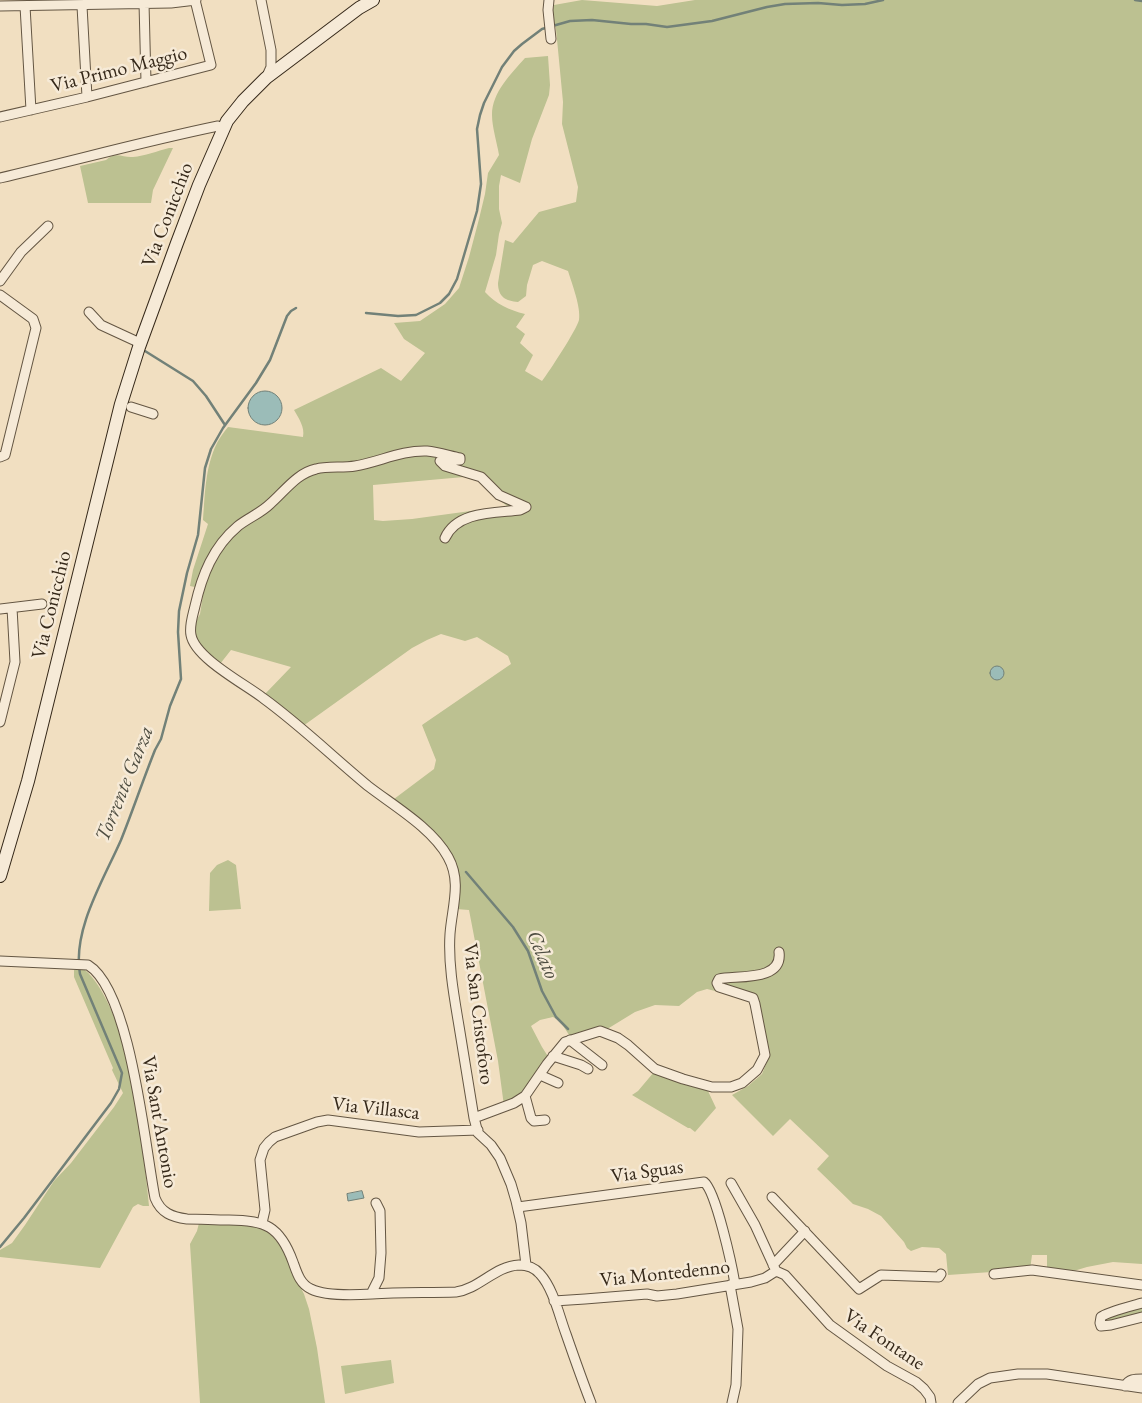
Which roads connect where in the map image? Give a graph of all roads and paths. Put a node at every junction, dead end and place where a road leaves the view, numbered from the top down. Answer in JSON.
{"nodes":[{"id":1,"x":195,"y":0,"type":"edge"},
{"id":2,"x":261,"y":0,"type":"edge"},
{"id":3,"x":373,"y":0,"type":"edge"},
{"id":4,"x":549,"y":0,"type":"edge"},
{"id":5,"x":144,"y":3,"type":"junction"},
{"id":6,"x":0,"y":6,"type":"edge"},
{"id":7,"x":25,"y":6,"type":"junction"},
{"id":8,"x":82,"y":6,"type":"junction"},
{"id":9,"x":551,"y":39,"type":"dead end"},
{"id":10,"x":271,"y":50,"type":"junction"},
{"id":11,"x":283,"y":64,"type":"junction"},
{"id":12,"x":266,"y":78,"type":"junction"},
{"id":13,"x":146,"y":82,"type":"junction"},
{"id":14,"x":87,"y":97,"type":"junction"},
{"id":15,"x":31,"y":110,"type":"junction"},
{"id":16,"x":0,"y":117,"type":"edge"},
{"id":17,"x":221,"y":128,"type":"junction"},
{"id":18,"x":0,"y":178,"type":"edge"},
{"id":19,"x":48,"y":226,"type":"dead end"},
{"id":20,"x":0,"y":281,"type":"edge"},
{"id":21,"x":0,"y":295,"type":"edge"},
{"id":22,"x":89,"y":312,"type":"dead end"},
{"id":23,"x":140,"y":344,"type":"junction"},
{"id":24,"x":128,"y":404,"type":"junction"},
{"id":25,"x":153,"y":414,"type":"dead end"},
{"id":26,"x":0,"y":457,"type":"edge"},
{"id":27,"x":445,"y":538,"type":"dead end"},
{"id":28,"x":42,"y":604,"type":"dead end"},
{"id":29,"x":12,"y":608,"type":"junction"},
{"id":30,"x":0,"y":609,"type":"edge"},
{"id":31,"x":3,"y":700,"type":"edge"},
{"id":32,"x":0,"y":722,"type":"edge"},
{"id":33,"x":0,"y":876,"type":"edge"},
{"id":34,"x":0,"y":952,"type":"edge"},
{"id":35,"x":779,"y":952,"type":"dead end"},
{"id":36,"x":0,"y":961,"type":"edge"},
{"id":37,"x":13,"y":961,"type":"junction"},
{"id":38,"x":570,"y":1040,"type":"junction"},
{"id":39,"x":553,"y":1056,"type":"junction"},
{"id":40,"x":602,"y":1065,"type":"dead end"},
{"id":41,"x":588,"y":1069,"type":"dead end"},
{"id":42,"x":540,"y":1075,"type":"junction"},
{"id":43,"x":558,"y":1083,"type":"dead end"},
{"id":44,"x":525,"y":1096,"type":"junction"},
{"id":45,"x":474,"y":1118,"type":"junction"},
{"id":46,"x":545,"y":1120,"type":"dead end"},
{"id":47,"x":478,"y":1130,"type":"junction"},
{"id":48,"x":731,"y":1183,"type":"dead end"},
{"id":49,"x":772,"y":1197,"type":"dead end"},
{"id":50,"x":379,"y":1205,"type":"dead end"},
{"id":51,"x":518,"y":1207,"type":"junction"},
{"id":52,"x":262,"y":1223,"type":"junction"},
{"id":53,"x":805,"y":1231,"type":"junction"},
{"id":54,"x":526,"y":1266,"type":"junction"},
{"id":55,"x":775,"y":1268,"type":"junction"},
{"id":56,"x":941,"y":1274,"type":"dead end"},
{"id":57,"x":994,"y":1274,"type":"dead end"},
{"id":58,"x":379,"y":1278,"type":"junction"},
{"id":59,"x":732,"y":1285,"type":"junction"},
{"id":60,"x":1142,"y":1286,"type":"edge"},
{"id":61,"x":371,"y":1294,"type":"junction"},
{"id":62,"x":385,"y":1294,"type":"junction"},
{"id":63,"x":554,"y":1300,"type":"junction"},
{"id":64,"x":1142,"y":1303,"type":"edge"},
{"id":65,"x":1142,"y":1316,"type":"edge"},
{"id":66,"x":999,"y":1368,"type":"dead end"},
{"id":67,"x":1048,"y":1368,"type":"dead end"},
{"id":68,"x":1018,"y":1374,"type":"junction"},
{"id":69,"x":1005,"y":1376,"type":"junction"},
{"id":70,"x":1142,"y":1379,"type":"edge"},
{"id":71,"x":1125,"y":1386,"type":"junction"},
{"id":72,"x":1142,"y":1388,"type":"edge"},
{"id":73,"x":591,"y":1403,"type":"edge"},
{"id":74,"x":732,"y":1403,"type":"edge"},
{"id":75,"x":931,"y":1403,"type":"edge"},
{"id":76,"x":958,"y":1403,"type":"edge"}],
"edges":[{"from":1,"to":5,"type":"street"},
{"from":1,"to":13,"type":"street","name":"Via Primo Maggio"},
{"from":2,"to":10,"type":"street"},
{"from":3,"to":11,"type":"main road"},
{"from":4,"to":9,"type":"street"},
{"from":5,"to":8,"type":"street"},
{"from":5,"to":13,"type":"street"},
{"from":6,"to":7,"type":"street"},
{"from":7,"to":8,"type":"street"},
{"from":7,"to":15,"type":"street"},
{"from":8,"to":14,"type":"street"},
{"from":10,"to":11,"type":"street"},
{"from":10,"to":12,"type":"street"},
{"from":11,"to":12,"type":"main road"},
{"from":12,"to":17,"type":"main road"},
{"from":13,"to":14,"type":"street","name":"Via Primo Maggio"},
{"from":14,"to":15,"type":"street","name":"Via Primo Maggio"},
{"from":15,"to":16,"type":"street","name":"Via Primo Maggio"},
{"from":17,"to":18,"type":"street","name":"Via Conicchio"},
{"from":17,"to":23,"type":"main road","name":"Via Conicchio"},
{"from":19,"to":20,"type":"street"},
{"from":21,"to":26,"type":"street"},
{"from":22,"to":23,"type":"street"},
{"from":23,"to":24,"type":"main road","name":"Via Conicchio"},
{"from":24,"to":25,"type":"street"},
{"from":24,"to":33,"type":"main road","name":"Via Conicchio"},
{"from":27,"to":45,"type":"street","name":"Via San Cristoforo"},
{"from":28,"to":29,"type":"street"},
{"from":29,"to":30,"type":"street"},
{"from":29,"to":31,"type":"street"},
{"from":31,"to":32,"type":"street"},
{"from":34,"to":37,"type":"street"},
{"from":35,"to":38,"type":"street"},
{"from":36,"to":37,"type":"street","name":"Via Sant'Antonio"},
{"from":37,"to":52,"type":"street","name":"Via Sant'Antonio"},
{"from":38,"to":39,"type":"street"},
{"from":38,"to":40,"type":"street"},
{"from":39,"to":41,"type":"street"},
{"from":39,"to":42,"type":"street"},
{"from":42,"to":43,"type":"street"},
{"from":42,"to":44,"type":"street"},
{"from":44,"to":45,"type":"street"},
{"from":44,"to":46,"type":"street"},
{"from":45,"to":47,"type":"street","name":"Via San Cristoforo"},
{"from":47,"to":51,"type":"street","name":"Via San Cristoforo"},
{"from":47,"to":52,"type":"street","name":"Via Villasca"},
{"from":48,"to":55,"type":"street","name":"Via Fontane"},
{"from":49,"to":53,"type":"street","name":"Via Fontane"},
{"from":50,"to":58,"type":"street"},
{"from":51,"to":54,"type":"street","name":"Via San Cristoforo"},
{"from":51,"to":59,"type":"street","name":"Via Sguas"},
{"from":52,"to":61,"type":"street"},
{"from":53,"to":55,"type":"street"},
{"from":53,"to":56,"type":"street","name":"Via Fontane"},
{"from":54,"to":62,"type":"street"},
{"from":54,"to":63,"type":"street"},
{"from":55,"to":59,"type":"street","name":"Via Montedenno"},
{"from":55,"to":75,"type":"street","name":"Via Fontane"},
{"from":57,"to":60,"type":"street"},
{"from":58,"to":61,"type":"street"},
{"from":58,"to":62,"type":"street"},
{"from":59,"to":63,"type":"street","name":"Via Montedenno"},
{"from":59,"to":74,"type":"street"},
{"from":61,"to":62,"type":"street"},
{"from":63,"to":73,"type":"street"},
{"from":64,"to":65,"type":"street"},
{"from":66,"to":69,"type":"street"},
{"from":67,"to":68,"type":"street"},
{"from":68,"to":69,"type":"street"},
{"from":68,"to":71,"type":"street"},
{"from":69,"to":76,"type":"street"},
{"from":70,"to":71,"type":"street"},
{"from":71,"to":72,"type":"street"}]}
